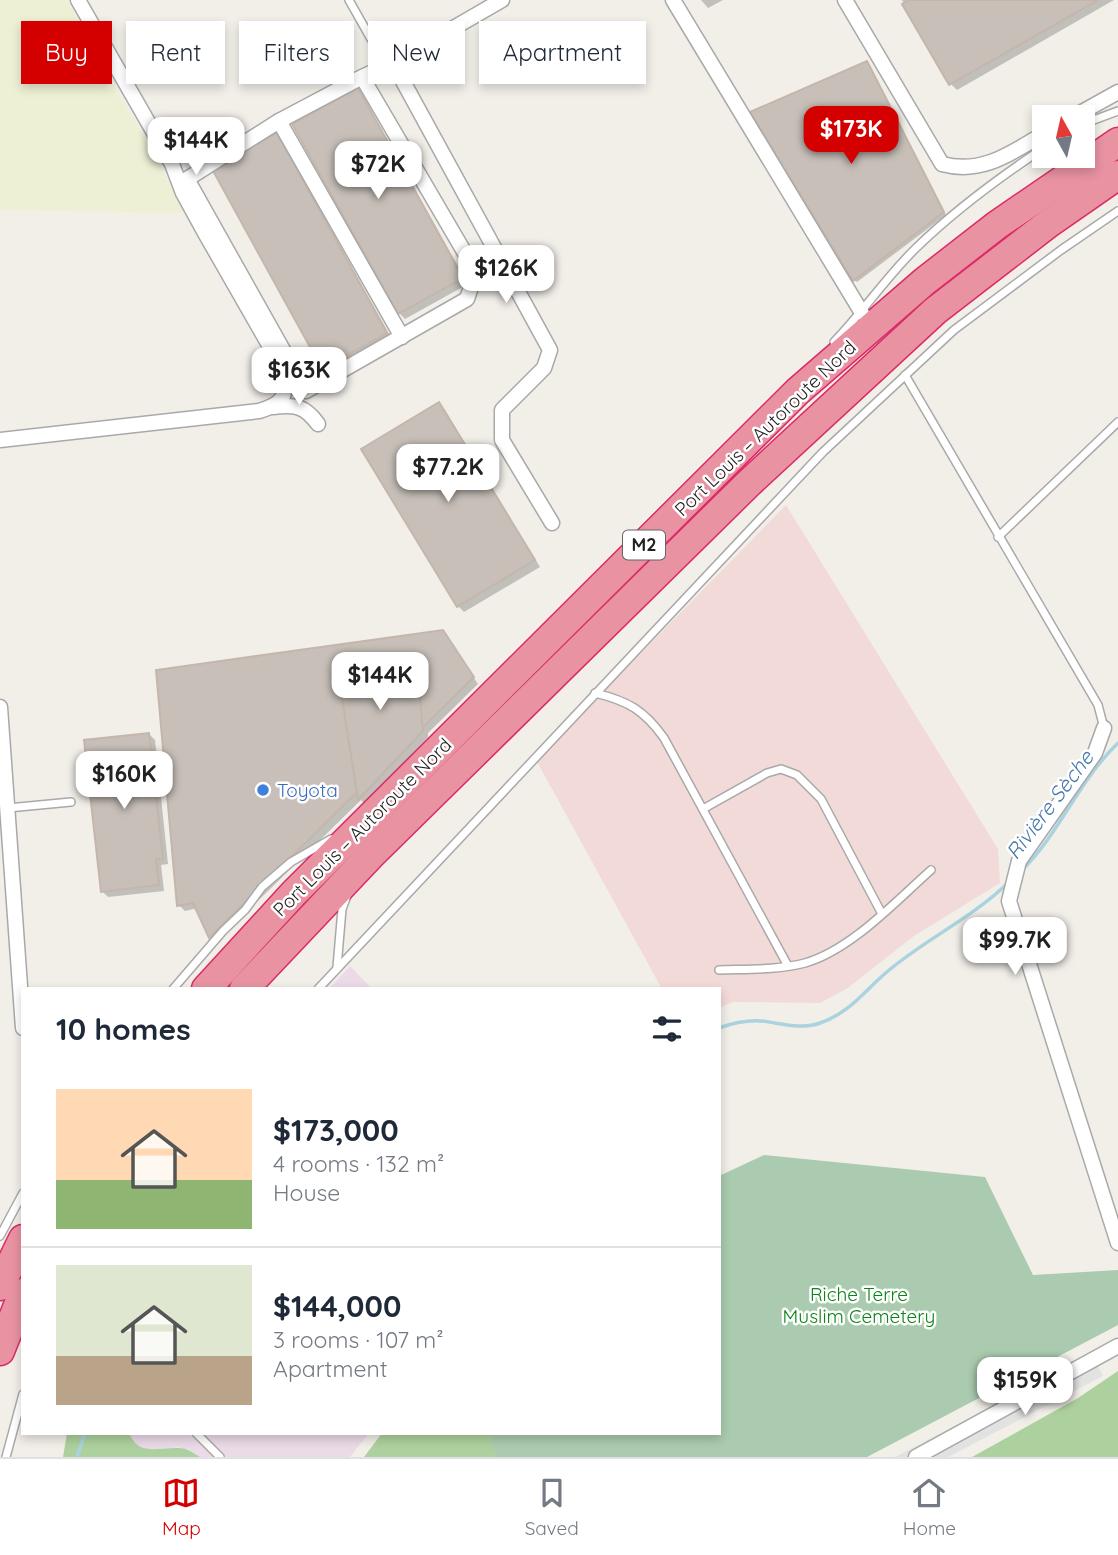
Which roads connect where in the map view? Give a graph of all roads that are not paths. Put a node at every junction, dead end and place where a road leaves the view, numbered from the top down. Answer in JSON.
{"nodes":[{"id":1,"x":78,"y":0,"type":"edge"},
{"id":2,"x":349,"y":0,"type":"edge"},
{"id":3,"x":502,"y":0,"type":"edge"},
{"id":4,"x":673,"y":0,"type":"edge"},
{"id":5,"x":845,"y":0,"type":"edge"},
{"id":6,"x":465,"y":21,"type":"edge"},
{"id":7,"x":368,"y":34,"type":"edge"},
{"id":8,"x":368,"y":74,"type":"edge"},
{"id":9,"x":362,"y":77,"type":"junction"},
{"id":10,"x":407,"y":84,"type":"edge"},
{"id":11,"x":1118,"y":92,"type":"edge"},
{"id":12,"x":1095,"y":105,"type":"edge"},
{"id":13,"x":1118,"y":111,"type":"edge"},
{"id":14,"x":1096,"y":119,"type":"edge"},
{"id":15,"x":279,"y":121,"type":"junction"},
{"id":16,"x":1032,"y":140,"type":"edge"},
{"id":17,"x":1118,"y":142,"type":"edge"},
{"id":18,"x":1032,"y":157,"type":"edge"},
{"id":19,"x":1118,"y":175,"type":"edge"},
{"id":20,"x":1118,"y":211,"type":"edge"},
{"id":21,"x":862,"y":313,"type":"junction"},
{"id":22,"x":402,"y":337,"type":"junction"},
{"id":23,"x":830,"y":346,"type":"dead end"},
{"id":24,"x":905,"y":375,"type":"junction"},
{"id":25,"x":795,"y":381,"type":"dead end"},
{"id":26,"x":272,"y":407,"type":"junction"},
{"id":27,"x":1118,"y":422,"type":"edge"},
{"id":28,"x":318,"y":425,"type":"dead end"},
{"id":29,"x":0,"y":440,"type":"edge"},
{"id":30,"x":724,"y":465,"type":"junction"},
{"id":31,"x":552,"y":523,"type":"dead end"},
{"id":32,"x":998,"y":537,"type":"junction"},
{"id":33,"x":595,"y":693,"type":"junction"},
{"id":34,"x":0,"y":707,"type":"edge"},
{"id":35,"x":1104,"y":728,"type":"joint"},
{"id":36,"x":71,"y":802,"type":"dead end"},
{"id":37,"x":7,"y":808,"type":"junction"},
{"id":38,"x":379,"y":809,"type":"junction"},
{"id":39,"x":703,"y":809,"type":"junction"},
{"id":40,"x":370,"y":856,"type":"junction"},
{"id":41,"x":931,"y":870,"type":"dead end"},
{"id":42,"x":881,"y":914,"type":"junction"},
{"id":43,"x":788,"y":966,"type":"junction"},
{"id":44,"x":336,"y":969,"type":"junction"},
{"id":45,"x":719,"y":970,"type":"dead end"},
{"id":46,"x":175,"y":987,"type":"edge"},
{"id":47,"x":208,"y":987,"type":"edge"},
{"id":48,"x":246,"y":987,"type":"edge"},
{"id":49,"x":320,"y":987,"type":"edge"},
{"id":50,"x":21,"y":1000,"type":"edge"},
{"id":51,"x":21,"y":1197,"type":"edge"},
{"id":52,"x":0,"y":1236,"type":"edge"},
{"id":53,"x":21,"y":1243,"type":"edge"},
{"id":54,"x":1118,"y":1243,"type":"edge"},
{"id":55,"x":0,"y":1286,"type":"edge"},
{"id":56,"x":21,"y":1298,"type":"edge"},
{"id":57,"x":1118,"y":1346,"type":"edge"},
{"id":58,"x":0,"y":1352,"type":"edge"},
{"id":59,"x":21,"y":1401,"type":"edge"},
{"id":60,"x":198,"y":1435,"type":"edge"},
{"id":61,"x":6,"y":1457,"type":"edge"},
{"id":62,"x":220,"y":1457,"type":"edge"},
{"id":63,"x":916,"y":1457,"type":"edge"}],
"edges":[{"from":1,"to":26,"type":"street"},
{"from":2,"to":7,"type":"lane"},
{"from":3,"to":6,"type":"street"},
{"from":4,"to":21,"type":"street"},
{"from":5,"to":16,"type":"street"},
{"from":8,"to":9,"type":"street"},
{"from":9,"to":15,"type":"street"},
{"from":9,"to":22,"type":"street"},
{"from":10,"to":31,"type":"street"},
{"from":11,"to":12,"type":"street"},
{"from":13,"to":14,"type":"lane"},
{"from":15,"to":22,"type":"street"},
{"from":15,"to":22,"type":"street"},
{"from":17,"to":30,"type":"highway","name":"Port Louis – Autoroute Nord","number":"M2"},
{"from":18,"to":21,"type":"lane"},
{"from":19,"to":40,"type":"highway","name":"Port Louis – Autoroute Nord","number":"M2"},
{"from":20,"to":24,"type":"lane"},
{"from":21,"to":23,"type":"lane"},
{"from":24,"to":32,"type":"lane"},
{"from":24,"to":33,"type":"lane"},
{"from":25,"to":30,"type":"lane"},
{"from":26,"to":28,"type":"street"},
{"from":26,"to":29,"type":"street"},
{"from":27,"to":32,"type":"lane"},
{"from":30,"to":38,"type":"highway","name":"Port Louis – Autoroute Nord","number":"M2"},
{"from":32,"to":35,"type":"lane"},
{"from":33,"to":39,"type":"lane"},
{"from":33,"to":44,"type":"lane"},
{"from":34,"to":37,"type":"street"},
{"from":35,"to":54,"type":"street"},
{"from":36,"to":37,"type":"lane"},
{"from":37,"to":50,"type":"street"},
{"from":38,"to":46,"type":"lane"},
{"from":38,"to":47,"type":"highway","name":"Port Louis – Autoroute Nord","number":"M2"},
{"from":39,"to":42,"type":"lane"},
{"from":39,"to":43,"type":"lane"},
{"from":40,"to":44,"type":"lane"},
{"from":40,"to":48,"type":"highway","name":"Port Louis – Autoroute Nord","number":"M2"},
{"from":41,"to":42,"type":"lane"},
{"from":42,"to":43,"type":"lane"},
{"from":43,"to":45,"type":"lane"},
{"from":44,"to":49,"type":"lane"},
{"from":51,"to":52,"type":"lane"},
{"from":53,"to":55,"type":"highway"},
{"from":56,"to":58,"type":"highway"},
{"from":57,"to":63,"type":"street"},
{"from":59,"to":61,"type":"lane"},
{"from":60,"to":62,"type":"lane"}]}
